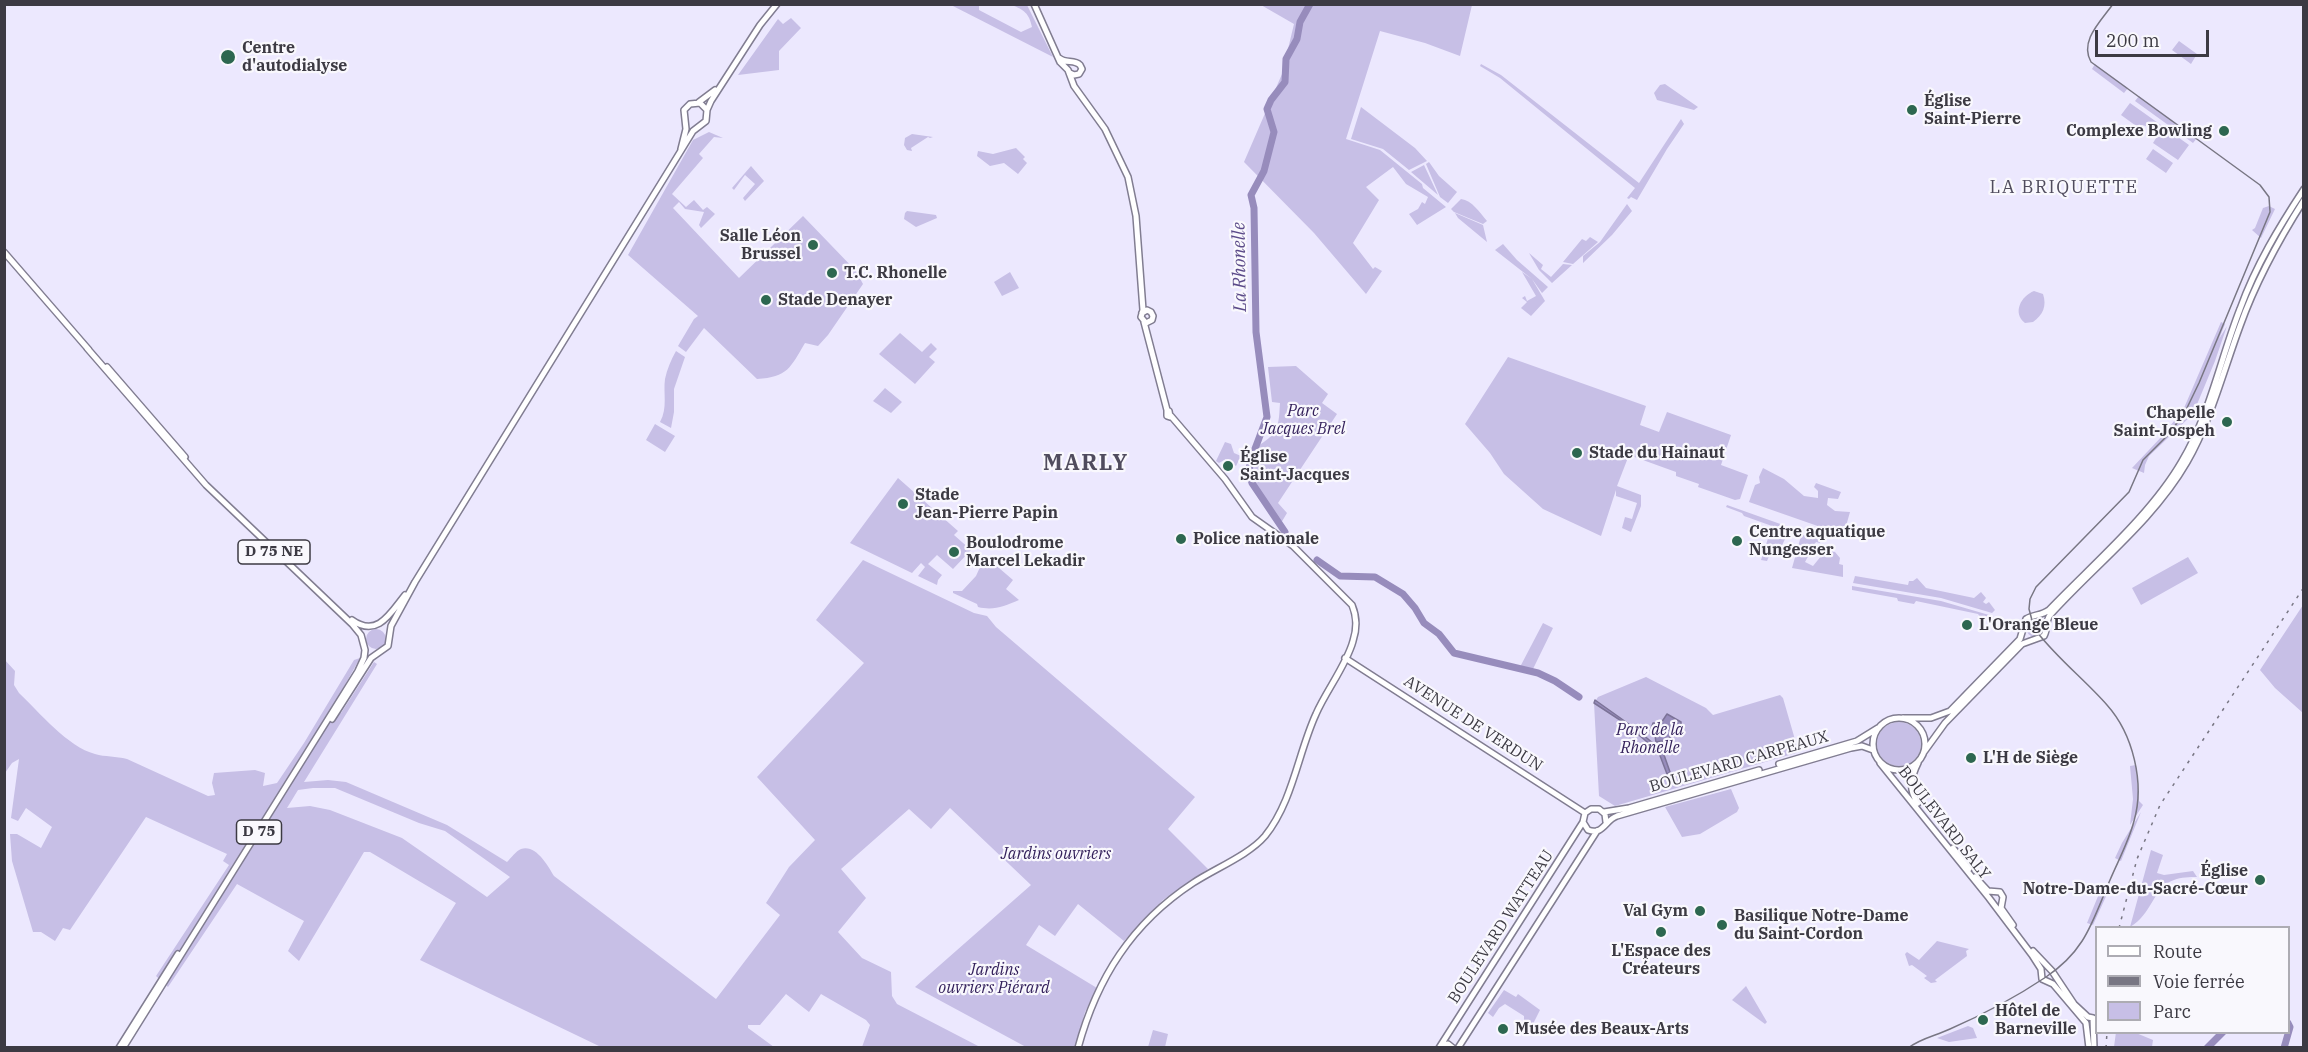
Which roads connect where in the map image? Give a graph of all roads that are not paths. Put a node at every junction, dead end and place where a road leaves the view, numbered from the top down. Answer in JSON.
{"nodes":[{"id":1,"x":775,"y":4,"type":"edge"},
{"id":2,"x":1034,"y":4,"type":"edge"},
{"id":3,"x":1058,"y":57,"type":"junction"},
{"id":4,"x":1071,"y":63,"type":"junction"},
{"id":5,"x":1069,"y":72,"type":"junction"},
{"id":6,"x":1077,"y":75,"type":"junction"},
{"id":7,"x":1077,"y":89,"type":"junction"},
{"id":8,"x":698,"y":103,"type":"junction"},
{"id":9,"x":707,"y":110,"type":"junction"},
{"id":10,"x":685,"y":122,"type":"junction"},
{"id":11,"x":696,"y":127,"type":"junction"},
{"id":12,"x":681,"y":149,"type":"junction"},
{"id":13,"x":2304,"y":189,"type":"edge"},
{"id":14,"x":2304,"y":200,"type":"edge"},
{"id":15,"x":4,"y":252,"type":"edge"},
{"id":16,"x":1145,"y":311,"type":"junction"},
{"id":17,"x":1147,"y":322,"type":"junction"},
{"id":18,"x":2198,"y":436,"type":"junction"},
{"id":19,"x":2189,"y":454,"type":"junction"},
{"id":20,"x":415,"y":582,"type":"junction"},
{"id":21,"x":334,"y":606,"type":"junction"},
{"id":22,"x":2038,"y":616,"type":"junction"},
{"id":23,"x":2046,"y":624,"type":"junction"},
{"id":24,"x":377,"y":625,"type":"junction"},
{"id":25,"x":369,"y":627,"type":"junction"},
{"id":26,"x":2023,"y":632,"type":"junction"},
{"id":27,"x":390,"y":635,"type":"junction"},
{"id":28,"x":363,"y":639,"type":"junction"},
{"id":29,"x":2032,"y":639,"type":"junction"},
{"id":30,"x":364,"y":646,"type":"junction"},
{"id":31,"x":379,"y":653,"type":"junction"},
{"id":32,"x":1345,"y":658,"type":"junction"},
{"id":33,"x":1903,"y":718,"type":"junction"},
{"id":34,"x":1878,"y":728,"type":"junction"},
{"id":35,"x":314,"y":745,"type":"junction"},
{"id":36,"x":1873,"y":750,"type":"junction"},
{"id":37,"x":1924,"y":752,"type":"junction"},
{"id":38,"x":1880,"y":763,"type":"junction"},
{"id":39,"x":1918,"y":763,"type":"junction"},
{"id":40,"x":1604,"y":812,"type":"junction"},
{"id":41,"x":1585,"y":813,"type":"junction"},
{"id":42,"x":1583,"y":822,"type":"junction"},
{"id":43,"x":1606,"y":822,"type":"junction"},
{"id":44,"x":1597,"y":831,"type":"junction"},
{"id":45,"x":1994,"y":892,"type":"junction"},
{"id":46,"x":1989,"y":898,"type":"junction"},
{"id":47,"x":2001,"y":902,"type":"junction"},
{"id":48,"x":1994,"y":904,"type":"junction"},
{"id":49,"x":2048,"y":969,"type":"junction"},
{"id":50,"x":2042,"y":972,"type":"junction"},
{"id":51,"x":2053,"y":975,"type":"junction"},
{"id":52,"x":2048,"y":981,"type":"junction"},
{"id":53,"x":2088,"y":1017,"type":"junction"},
{"id":54,"x":2086,"y":1023,"type":"junction"},
{"id":55,"x":2091,"y":1032,"type":"junction"},
{"id":56,"x":1440,"y":1046,"type":"edge"},
{"id":57,"x":121,"y":1047,"type":"edge"},
{"id":58,"x":1078,"y":1047,"type":"edge"},
{"id":59,"x":1453,"y":1047,"type":"edge"},
{"id":60,"x":1458,"y":1047,"type":"edge"},
{"id":61,"x":2092,"y":1047,"type":"edge"}],
"edges":[{"from":1,"to":8,"type":"main road"},
{"from":1,"to":9,"type":"main road"},
{"from":2,"to":3,"type":"main road"},
{"from":3,"to":4,"type":"main road"},
{"from":3,"to":5,"type":"main road"},
{"from":4,"to":5,"type":"main road"},
{"from":4,"to":6,"type":"main road"},
{"from":5,"to":6,"type":"main road"},
{"from":5,"to":7,"type":"main road"},
{"from":6,"to":7,"type":"main road"},
{"from":7,"to":16,"type":"main road"},
{"from":8,"to":9,"type":"main road"},
{"from":8,"to":10,"type":"main road"},
{"from":9,"to":11,"type":"main road"},
{"from":10,"to":11,"type":"main road"},
{"from":10,"to":12,"type":"main road"},
{"from":11,"to":12,"type":"main road"},
{"from":12,"to":20,"type":"main road"},
{"from":13,"to":18,"type":"main road"},
{"from":14,"to":18,"type":"main road"},
{"from":15,"to":21,"type":"main road","number":"D 75 NE"},
{"from":16,"to":17,"type":"main road"},
{"from":16,"to":17,"type":"main road"},
{"from":17,"to":32,"type":"main road"},
{"from":18,"to":19,"type":"main road"},
{"from":19,"to":22,"type":"main road"},
{"from":19,"to":23,"type":"main road"},
{"from":20,"to":24,"type":"main road"},
{"from":20,"to":27,"type":"main road"},
{"from":21,"to":25,"type":"main road","number":"D 75 NE"},
{"from":21,"to":28,"type":"main road","number":"D 75 NE"},
{"from":22,"to":23,"type":"main road"},
{"from":22,"to":26,"type":"main road"},
{"from":23,"to":29,"type":"main road"},
{"from":24,"to":25,"type":"main road"},
{"from":24,"to":27,"type":"main road"},
{"from":25,"to":28,"type":"main road"},
{"from":26,"to":29,"type":"main road"},
{"from":26,"to":33,"type":"main road"},
{"from":27,"to":31,"type":"main road"},
{"from":28,"to":30,"type":"main road"},
{"from":29,"to":37,"type":"main road"},
{"from":30,"to":31,"type":"main road"},
{"from":30,"to":35,"type":"main road","number":"D 75"},
{"from":31,"to":35,"type":"main road","number":"D 75"},
{"from":32,"to":41,"type":"main road","name":"AVENUE DE VERDUN"},
{"from":32,"to":58,"type":"main road"},
{"from":33,"to":34,"type":"main road"},
{"from":33,"to":37,"type":"main road"},
{"from":34,"to":36,"type":"main road"},
{"from":34,"to":40,"type":"main road","name":"BOULEVARD CARPEAUX"},
{"from":35,"to":57,"type":"main road","number":"D 75"},
{"from":36,"to":38,"type":"main road"},
{"from":36,"to":43,"type":"main road","name":"BOULEVARD CARPEAUX"},
{"from":37,"to":39,"type":"main road"},
{"from":38,"to":39,"type":"main road"},
{"from":38,"to":46,"type":"main road","name":"BOULEVARD SALY"},
{"from":39,"to":45,"type":"main road","name":"BOULEVARD SALY"},
{"from":40,"to":41,"type":"main road"},
{"from":40,"to":43,"type":"main road"},
{"from":41,"to":42,"type":"main road"},
{"from":42,"to":44,"type":"main road"},
{"from":42,"to":56,"type":"main road","name":"BOULEVARD WATTEAU"},
{"from":43,"to":44,"type":"main road"},
{"from":44,"to":60,"type":"main road","name":"BOULEVARD WATTEAU"},
{"from":45,"to":46,"type":"main road"},
{"from":45,"to":47,"type":"main road"},
{"from":46,"to":48,"type":"main road"},
{"from":47,"to":48,"type":"main road"},
{"from":47,"to":49,"type":"main road"},
{"from":48,"to":50,"type":"main road"},
{"from":49,"to":50,"type":"main road"},
{"from":49,"to":51,"type":"main road"},
{"from":50,"to":52,"type":"main road"},
{"from":51,"to":52,"type":"main road"},
{"from":51,"to":53,"type":"main road"},
{"from":52,"to":54,"type":"main road"},
{"from":53,"to":54,"type":"main road"},
{"from":53,"to":55,"type":"main road"},
{"from":54,"to":55,"type":"main road"},
{"from":55,"to":61,"type":"main road"},
{"from":56,"to":59,"type":"main road"}]}
